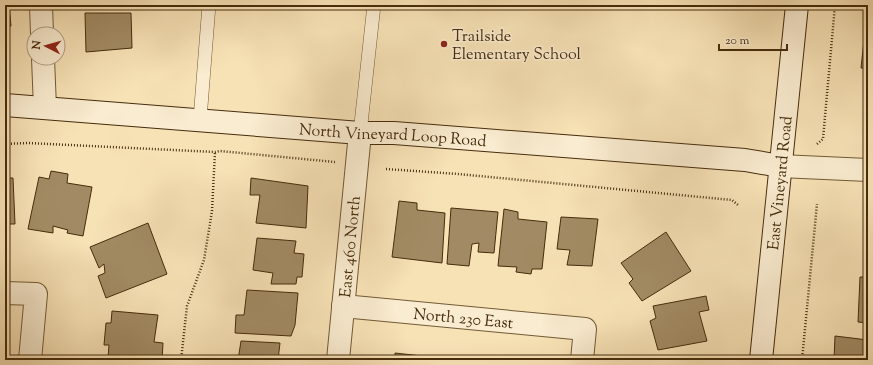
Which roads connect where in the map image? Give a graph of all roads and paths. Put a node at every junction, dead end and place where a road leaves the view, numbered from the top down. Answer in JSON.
{"nodes":[{"id":1,"x":41,"y":5,"type":"edge"},
{"id":2,"x":209,"y":5,"type":"edge"},
{"id":3,"x":374,"y":5,"type":"edge"},
{"id":4,"x":796,"y":5,"type":"edge"},
{"id":5,"x":835,"y":5,"type":"edge"},
{"id":6,"x":42,"y":26,"type":"edge"},
{"id":7,"x":43,"y":66,"type":"edge"},
{"id":8,"x":5,"y":105,"type":"edge"},
{"id":9,"x":45,"y":108,"type":"junction"},
{"id":10,"x":200,"y":119,"type":"junction"},
{"id":11,"x":360,"y":132,"type":"junction"},
{"id":12,"x":5,"y":144,"type":"edge"},
{"id":13,"x":815,"y":146,"type":"dead end"},
{"id":14,"x":215,"y":152,"type":"junction"},
{"id":15,"x":337,"y":163,"type":"dead end"},
{"id":16,"x":780,"y":166,"type":"junction"},
{"id":17,"x":386,"y":169,"type":"dead end"},
{"id":18,"x":868,"y":170,"type":"edge"},
{"id":19,"x":817,"y":204,"type":"dead end"},
{"id":20,"x":738,"y":205,"type":"dead end"},
{"id":21,"x":5,"y":293,"type":"edge"},
{"id":22,"x":343,"y":306,"type":"junction"},
{"id":23,"x":30,"y":360,"type":"edge"},
{"id":24,"x":181,"y":360,"type":"edge"},
{"id":25,"x":338,"y":360,"type":"edge"},
{"id":26,"x":582,"y":360,"type":"edge"},
{"id":27,"x":760,"y":360,"type":"edge"},
{"id":28,"x":802,"y":360,"type":"edge"}],
"edges":[{"from":1,"to":6,"type":"street"},
{"from":2,"to":10,"type":"lane"},
{"from":3,"to":11,"type":"lane"},
{"from":4,"to":16,"type":"street","name":"East Vineyard Road"},
{"from":5,"to":13,"type":"path"},
{"from":7,"to":9,"type":"street"},
{"from":8,"to":9,"type":"street","name":"North Vineyard Loop Road"},
{"from":9,"to":10,"type":"street","name":"North Vineyard Loop Road"},
{"from":10,"to":11,"type":"street","name":"North Vineyard Loop Road"},
{"from":11,"to":16,"type":"street","name":"North Vineyard Loop Road"},
{"from":11,"to":22,"type":"street","name":"East 460 North"},
{"from":12,"to":14,"type":"path"},
{"from":14,"to":15,"type":"path"},
{"from":14,"to":24,"type":"path"},
{"from":16,"to":18,"type":"street","name":"North Vineyard Loop Road"},
{"from":16,"to":27,"type":"street","name":"East Vineyard Road"},
{"from":17,"to":20,"type":"path"},
{"from":19,"to":28,"type":"path"},
{"from":21,"to":23,"type":"street"},
{"from":22,"to":25,"type":"street","name":"East 460 North"},
{"from":22,"to":26,"type":"street","name":"North 230 East"}]}
